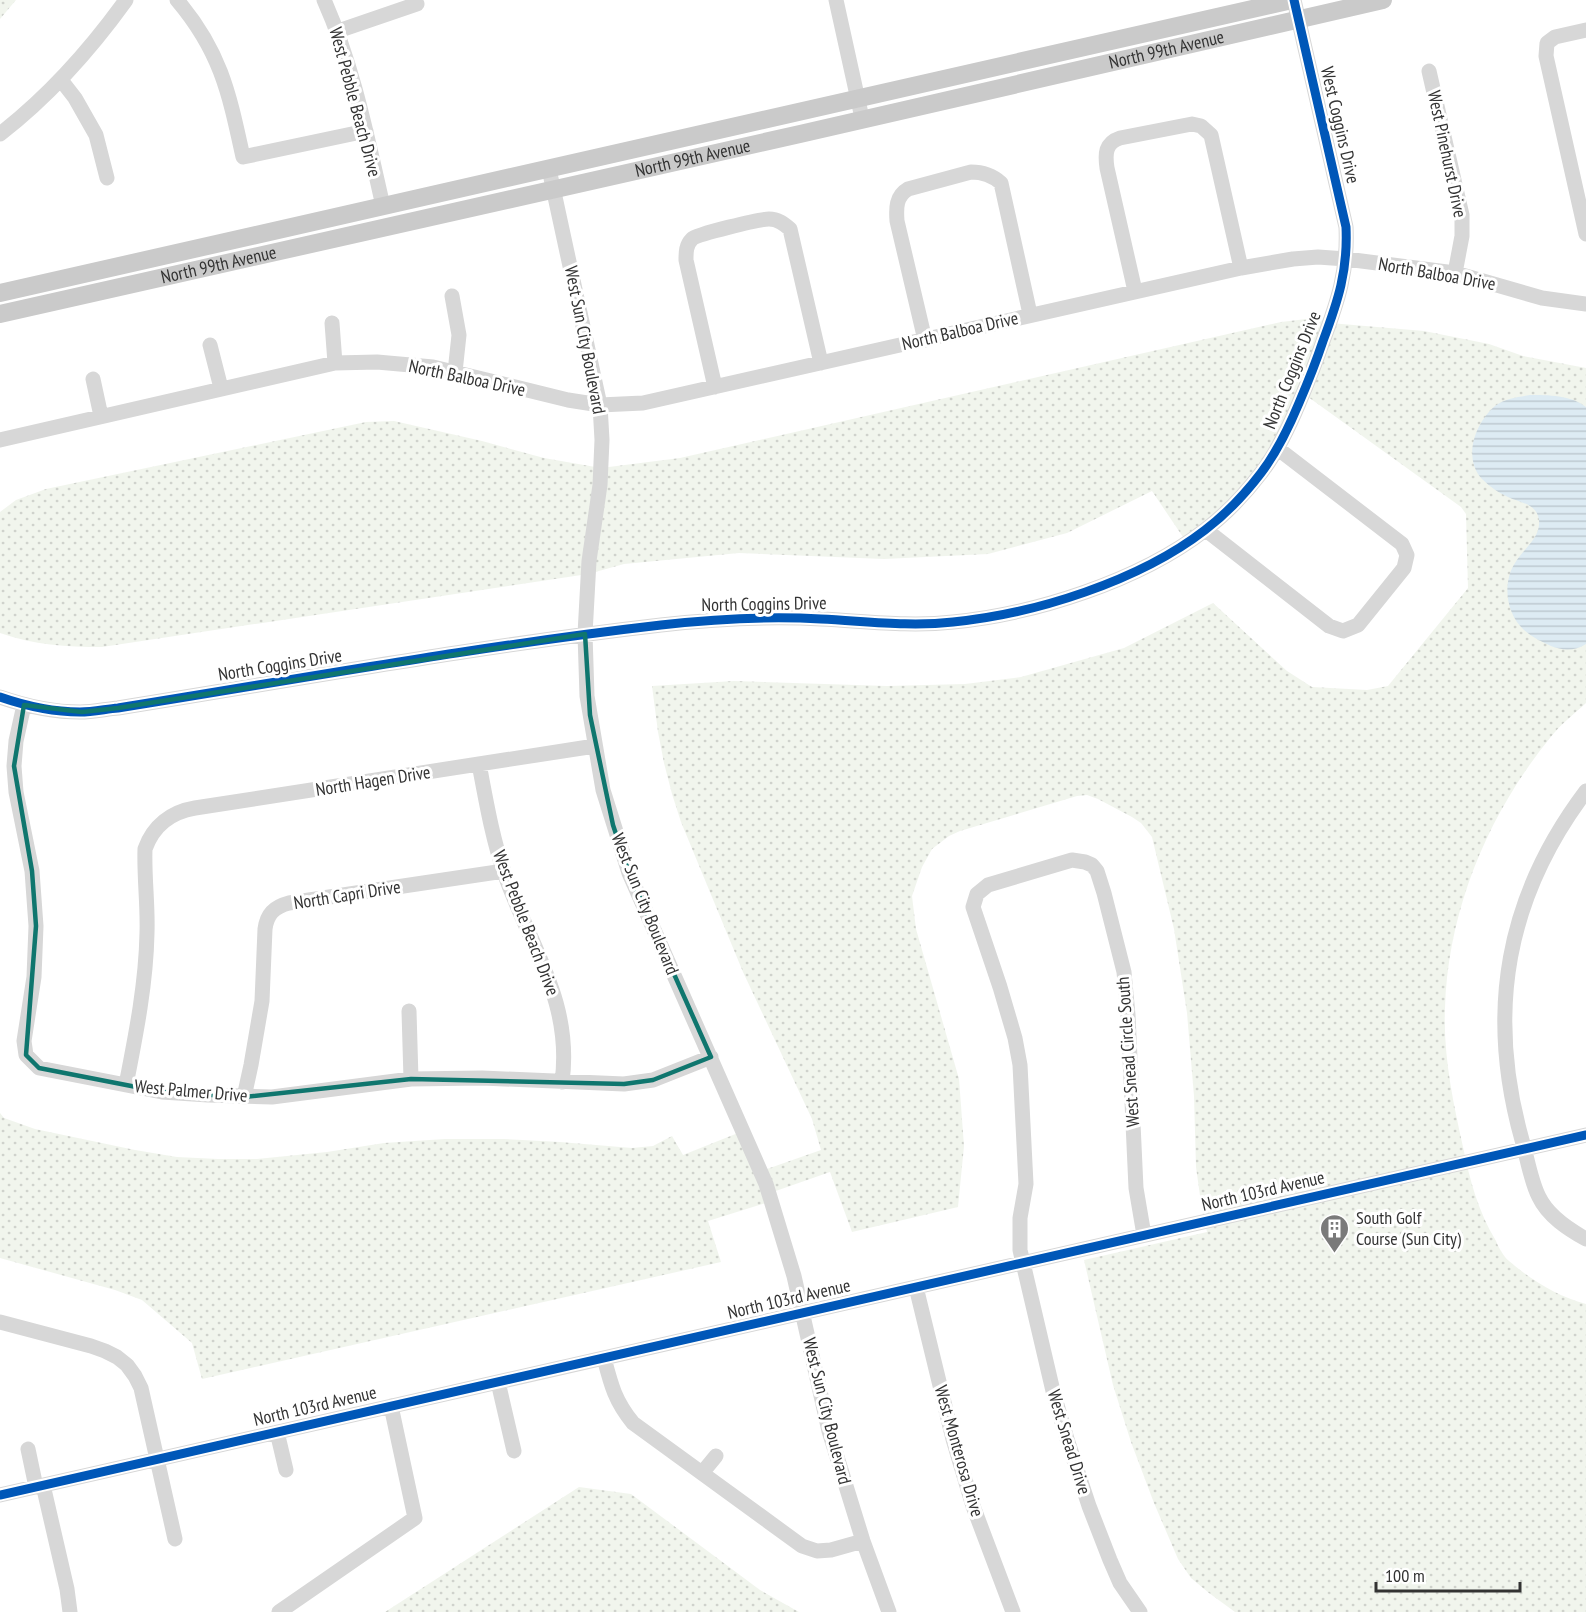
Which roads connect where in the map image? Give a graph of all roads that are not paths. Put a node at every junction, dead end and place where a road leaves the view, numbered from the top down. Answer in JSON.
{"nodes":[{"id":1,"x":126,"y":0,"type":"edge"},
{"id":2,"x":177,"y":0,"type":"edge"},
{"id":3,"x":324,"y":0,"type":"edge"},
{"id":4,"x":836,"y":0,"type":"edge"},
{"id":5,"x":1293,"y":0,"type":"edge"},
{"id":6,"x":1383,"y":0,"type":"edge"},
{"id":7,"x":417,"y":4,"type":"dead end"},
{"id":8,"x":1298,"y":19,"type":"junction"},
{"id":9,"x":1586,"y":30,"type":"edge"},
{"id":10,"x":338,"y":31,"type":"junction"},
{"id":11,"x":1429,"y":71,"type":"dead end"},
{"id":12,"x":61,"y":80,"type":"junction"},
{"id":13,"x":858,"y":99,"type":"junction"},
{"id":14,"x":862,"y":118,"type":"junction"},
{"id":15,"x":735,"y":126,"type":"junction"},
{"id":16,"x":366,"y":131,"type":"junction"},
{"id":17,"x":0,"y":134,"type":"edge"},
{"id":18,"x":740,"y":147,"type":"junction"},
{"id":19,"x":549,"y":169,"type":"junction"},
{"id":20,"x":106,"y":177,"type":"dead end"},
{"id":21,"x":466,"y":187,"type":"junction"},
{"id":22,"x":553,"y":189,"type":"junction"},
{"id":23,"x":382,"y":206,"type":"junction"},
{"id":24,"x":470,"y":207,"type":"junction"},
{"id":25,"x":1586,"y":234,"type":"edge"},
{"id":26,"x":1346,"y":259,"type":"junction"},
{"id":27,"x":1241,"y":268,"type":"junction"},
{"id":28,"x":1455,"y":273,"type":"junction"},
{"id":29,"x":1135,"y":291,"type":"junction"},
{"id":30,"x":0,"y":293,"type":"edge"},
{"id":31,"x":452,"y":296,"type":"dead end"},
{"id":32,"x":1586,"y":304,"type":"edge"},
{"id":33,"x":0,"y":314,"type":"edge"},
{"id":34,"x":1030,"y":314,"type":"junction"},
{"id":35,"x":333,"y":323,"type":"dead end"},
{"id":36,"x":925,"y":340,"type":"junction"},
{"id":37,"x":210,"y":345,"type":"dead end"},
{"id":38,"x":334,"y":363,"type":"junction"},
{"id":39,"x":821,"y":363,"type":"junction"},
{"id":40,"x":455,"y":372,"type":"junction"},
{"id":41,"x":93,"y":379,"type":"dead end"},
{"id":42,"x":715,"y":387,"type":"junction"},
{"id":43,"x":222,"y":388,"type":"junction"},
{"id":44,"x":600,"y":405,"type":"junction"},
{"id":45,"x":101,"y":416,"type":"junction"},
{"id":46,"x":0,"y":440,"type":"edge"},
{"id":47,"x":1277,"y":448,"type":"junction"},
{"id":48,"x":1206,"y":530,"type":"junction"},
{"id":49,"x":585,"y":634,"type":"junction"},
{"id":50,"x":0,"y":698,"type":"edge"},
{"id":51,"x":24,"y":705,"type":"junction"},
{"id":52,"x":594,"y":746,"type":"junction"},
{"id":53,"x":480,"y":764,"type":"junction"},
{"id":54,"x":1586,"y":791,"type":"edge"},
{"id":55,"x":143,"y":818,"type":"dead end"},
{"id":56,"x":157,"y":827,"type":"junction"},
{"id":57,"x":504,"y":871,"type":"junction"},
{"id":58,"x":409,"y":1011,"type":"dead end"},
{"id":59,"x":711,"y":1057,"type":"junction"},
{"id":60,"x":411,"y":1079,"type":"junction"},
{"id":61,"x":562,"y":1082,"type":"junction"},
{"id":62,"x":126,"y":1085,"type":"junction"},
{"id":63,"x":244,"y":1097,"type":"junction"},
{"id":64,"x":1586,"y":1135,"type":"edge"},
{"id":65,"x":1525,"y":1149,"type":"junction"},
{"id":66,"x":1144,"y":1235,"type":"junction"},
{"id":67,"x":1586,"y":1239,"type":"edge"},
{"id":68,"x":1022,"y":1263,"type":"junction"},
{"id":69,"x":916,"y":1287,"type":"junction"},
{"id":70,"x":803,"y":1312,"type":"junction"},
{"id":71,"x":0,"y":1322,"type":"edge"},
{"id":72,"x":604,"y":1358,"type":"junction"},
{"id":73,"x":498,"y":1382,"type":"junction"},
{"id":74,"x":391,"y":1406,"type":"junction"},
{"id":75,"x":278,"y":1432,"type":"junction"},
{"id":76,"x":28,"y":1449,"type":"dead end"},
{"id":77,"x":514,"y":1451,"type":"dead end"},
{"id":78,"x":716,"y":1456,"type":"dead end"},
{"id":79,"x":157,"y":1460,"type":"junction"},
{"id":80,"x":286,"y":1470,"type":"dead end"},
{"id":81,"x":702,"y":1473,"type":"junction"},
{"id":82,"x":40,"y":1486,"type":"junction"},
{"id":83,"x":0,"y":1495,"type":"edge"},
{"id":84,"x":175,"y":1539,"type":"dead end"},
{"id":85,"x":863,"y":1541,"type":"junction"},
{"id":86,"x":70,"y":1612,"type":"edge"},
{"id":87,"x":279,"y":1612,"type":"edge"},
{"id":88,"x":889,"y":1612,"type":"edge"},
{"id":89,"x":1013,"y":1612,"type":"edge"},
{"id":90,"x":1140,"y":1612,"type":"edge"}],
"edges":[{"from":1,"to":12,"type":"street"},
{"from":2,"to":16,"type":"street"},
{"from":3,"to":10,"type":"street","name":"West Pebble Beach Drive"},
{"from":4,"to":13,"type":"street"},
{"from":5,"to":8,"type":"street","name":"West Coggins Drive"},
{"from":5,"to":13,"type":"main road","name":"North 99th Avenue"},
{"from":6,"to":8,"type":"main road","name":"North 99th Avenue"},
{"from":7,"to":10,"type":"street"},
{"from":8,"to":14,"type":"main road","name":"North 99th Avenue"},
{"from":8,"to":26,"type":"street","name":"West Coggins Drive"},
{"from":9,"to":25,"type":"street"},
{"from":10,"to":16,"type":"street","name":"West Pebble Beach Drive"},
{"from":11,"to":28,"type":"street","name":"West Pinehurst Drive"},
{"from":12,"to":17,"type":"street"},
{"from":12,"to":20,"type":"street"},
{"from":13,"to":14,"type":"street"},
{"from":13,"to":15,"type":"main road","name":"North 99th Avenue"},
{"from":14,"to":18,"type":"main road","name":"North 99th Avenue"},
{"from":15,"to":18,"type":"main road"},
{"from":15,"to":19,"type":"main road","name":"North 99th Avenue"},
{"from":16,"to":23,"type":"street","name":"West Pebble Beach Drive"},
{"from":18,"to":22,"type":"main road","name":"North 99th Avenue"},
{"from":19,"to":21,"type":"main road","name":"North 99th Avenue"},
{"from":19,"to":22,"type":"street","name":"West Sun City Boulevard"},
{"from":21,"to":23,"type":"main road","name":"North 99th Avenue"},
{"from":21,"to":24,"type":"main road"},
{"from":22,"to":24,"type":"main road","name":"North 99th Avenue"},
{"from":22,"to":44,"type":"street","name":"West Sun City Boulevard"},
{"from":23,"to":30,"type":"main road","name":"North 99th Avenue"},
{"from":24,"to":33,"type":"main road","name":"North 99th Avenue"},
{"from":26,"to":27,"type":"street","name":"North Balboa Drive"},
{"from":26,"to":28,"type":"street","name":"North Balboa Drive"},
{"from":26,"to":47,"type":"street","name":"North Coggins Drive"},
{"from":27,"to":29,"type":"street","name":"North Balboa Drive"},
{"from":27,"to":29,"type":"street"},
{"from":28,"to":32,"type":"street","name":"North Balboa Drive"},
{"from":29,"to":34,"type":"street","name":"North Balboa Drive"},
{"from":31,"to":40,"type":"street"},
{"from":34,"to":36,"type":"street","name":"North Balboa Drive"},
{"from":34,"to":36,"type":"street"},
{"from":35,"to":38,"type":"street"},
{"from":36,"to":39,"type":"street","name":"North Balboa Drive"},
{"from":37,"to":43,"type":"street"},
{"from":38,"to":40,"type":"street","name":"North Balboa Drive"},
{"from":38,"to":43,"type":"street","name":"North Balboa Drive"},
{"from":39,"to":42,"type":"street","name":"North Balboa Drive"},
{"from":39,"to":42,"type":"street"},
{"from":40,"to":44,"type":"street","name":"North Balboa Drive"},
{"from":41,"to":45,"type":"street"},
{"from":42,"to":44,"type":"street","name":"North Balboa Drive"},
{"from":43,"to":45,"type":"street","name":"North Balboa Drive"},
{"from":44,"to":49,"type":"street","name":"West Sun City Boulevard"},
{"from":45,"to":46,"type":"street","name":"North Balboa Drive"},
{"from":47,"to":48,"type":"street","name":"North Coggins Drive"},
{"from":47,"to":48,"type":"street"},
{"from":48,"to":49,"type":"street","name":"North Coggins Drive"},
{"from":49,"to":51,"type":"street","name":"North Coggins Drive"},
{"from":49,"to":52,"type":"street","name":"West Sun City Boulevard"},
{"from":50,"to":51,"type":"street","name":"North Coggins Drive"},
{"from":51,"to":62,"type":"street","name":"West Palmer Drive"},
{"from":52,"to":53,"type":"street","name":"North Hagen Drive"},
{"from":52,"to":59,"type":"street","name":"West Sun City Boulevard"},
{"from":53,"to":56,"type":"street","name":"North Hagen Drive"},
{"from":53,"to":57,"type":"street","name":"West Pebble Beach Drive"},
{"from":54,"to":65,"type":"street"},
{"from":55,"to":56,"type":"street"},
{"from":56,"to":62,"type":"street"},
{"from":57,"to":61,"type":"street","name":"West Pebble Beach Drive"},
{"from":57,"to":63,"type":"street","name":"North Capri Drive"},
{"from":58,"to":60,"type":"street"},
{"from":59,"to":61,"type":"street","name":"West Palmer Drive"},
{"from":59,"to":70,"type":"street","name":"West Sun City Boulevard"},
{"from":60,"to":61,"type":"street","name":"West Palmer Drive"},
{"from":60,"to":63,"type":"street","name":"West Palmer Drive"},
{"from":62,"to":63,"type":"street","name":"West Palmer Drive"},
{"from":64,"to":65,"type":"street","name":"North 103rd Avenue"},
{"from":65,"to":66,"type":"street","name":"North 103rd Avenue"},
{"from":65,"to":67,"type":"street"},
{"from":66,"to":68,"type":"street","name":"North 103rd Avenue"},
{"from":66,"to":68,"type":"street","name":"West Snead Circle South"},
{"from":68,"to":69,"type":"street","name":"North 103rd Avenue"},
{"from":68,"to":90,"type":"street","name":"West Snead Drive"},
{"from":69,"to":70,"type":"street","name":"North 103rd Avenue"},
{"from":69,"to":89,"type":"street","name":"West Monterosa Drive"},
{"from":70,"to":72,"type":"street","name":"North 103rd Avenue"},
{"from":70,"to":85,"type":"street","name":"West Sun City Boulevard"},
{"from":71,"to":79,"type":"street"},
{"from":72,"to":73,"type":"street","name":"North 103rd Avenue"},
{"from":72,"to":81,"type":"street"},
{"from":73,"to":74,"type":"street","name":"North 103rd Avenue"},
{"from":73,"to":77,"type":"street"},
{"from":74,"to":75,"type":"street","name":"North 103rd Avenue"},
{"from":74,"to":87,"type":"street"},
{"from":75,"to":79,"type":"street","name":"North 103rd Avenue"},
{"from":75,"to":80,"type":"street","name":"North 103rd Avenue"},
{"from":76,"to":82,"type":"street"},
{"from":78,"to":81,"type":"street"},
{"from":79,"to":82,"type":"street","name":"North 103rd Avenue"},
{"from":79,"to":84,"type":"street"},
{"from":81,"to":85,"type":"street"},
{"from":82,"to":83,"type":"street","name":"North 103rd Avenue"},
{"from":82,"to":86,"type":"street"},
{"from":85,"to":88,"type":"street","name":"West Sun City Boulevard"}]}
